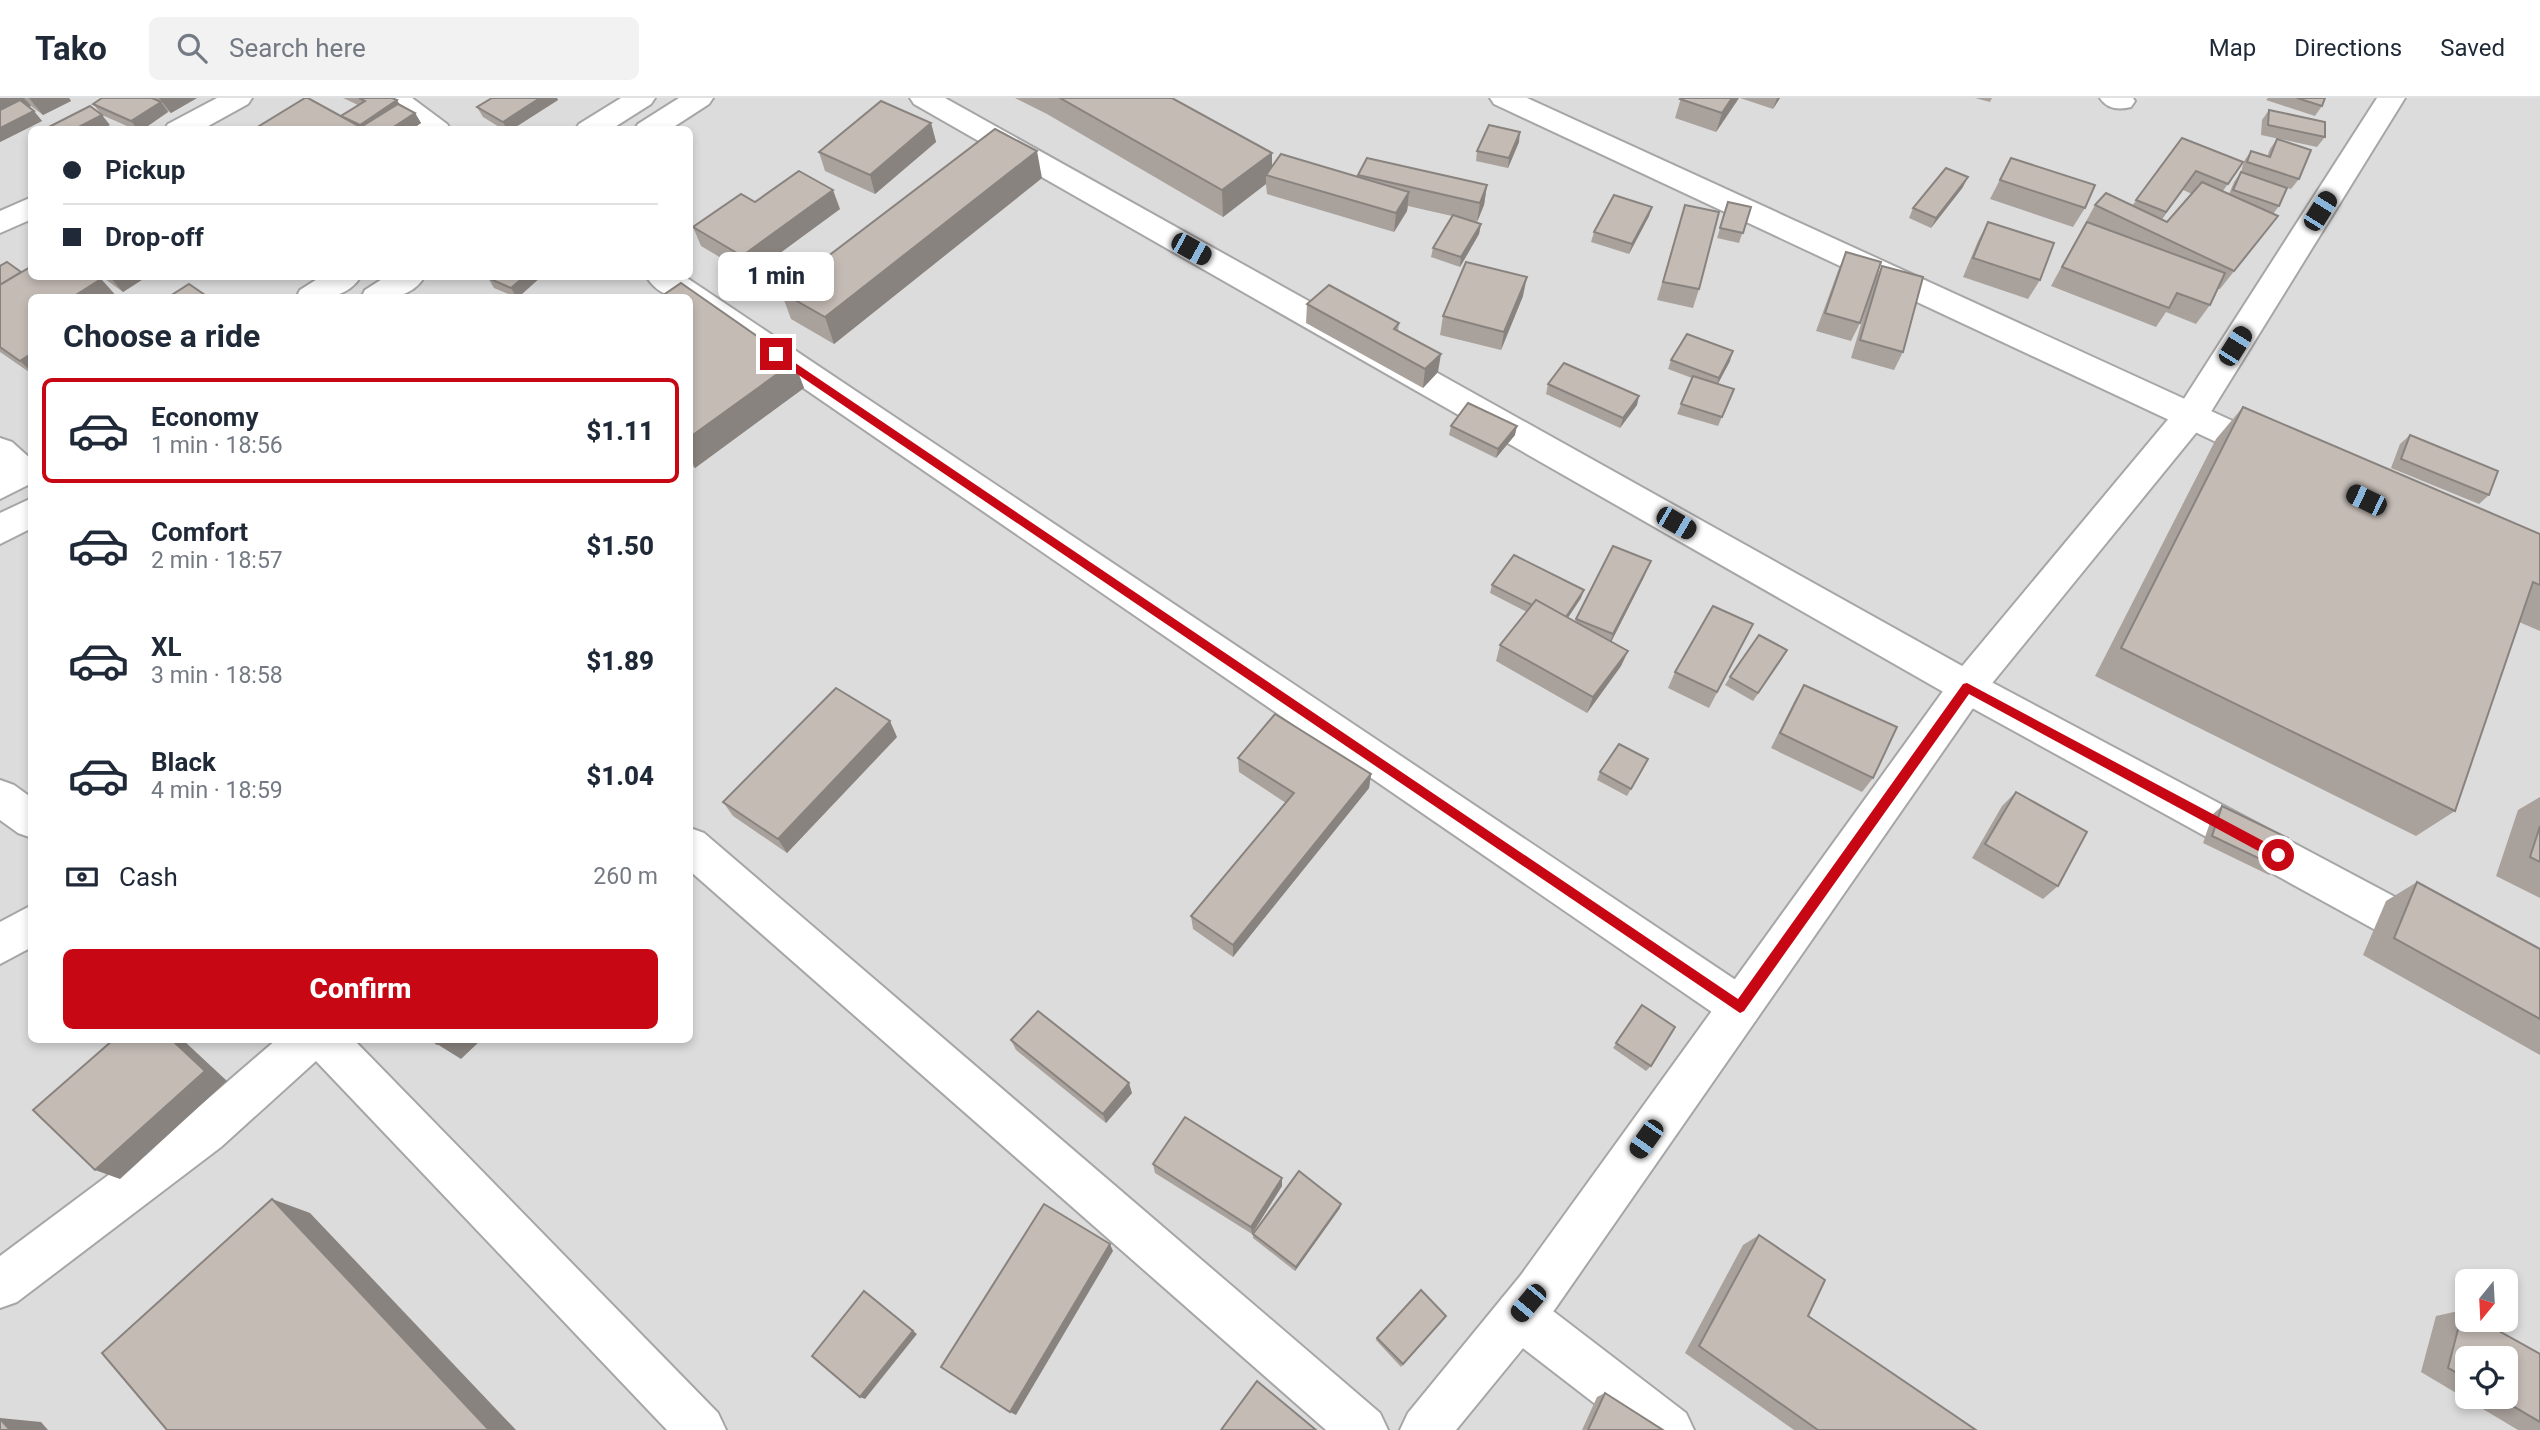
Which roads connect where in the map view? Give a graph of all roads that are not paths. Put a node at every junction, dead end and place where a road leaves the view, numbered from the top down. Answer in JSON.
{"nodes":[{"id":1,"x":238,"y":98,"type":"edge"},
{"id":2,"x":394,"y":98,"type":"edge"},
{"id":3,"x":641,"y":98,"type":"edge"},
{"id":4,"x":699,"y":98,"type":"edge"},
{"id":5,"x":924,"y":98,"type":"edge"},
{"id":6,"x":1504,"y":98,"type":"edge"},
{"id":7,"x":2391,"y":98,"type":"edge"},
{"id":8,"x":186,"y":126,"type":"edge"},
{"id":9,"x":432,"y":126,"type":"edge"},
{"id":10,"x":596,"y":126,"type":"edge"},
{"id":11,"x":654,"y":126,"type":"edge"},
{"id":12,"x":28,"y":209,"type":"edge"},
{"id":13,"x":1,"y":221,"type":"edge"},
{"id":14,"x":340,"y":280,"type":"edge"},
{"id":15,"x":404,"y":280,"type":"edge"},
{"id":16,"x":667,"y":280,"type":"edge"},
{"id":17,"x":318,"y":294,"type":"edge"},
{"id":18,"x":382,"y":294,"type":"edge"},
{"id":19,"x":688,"y":294,"type":"edge"},
{"id":20,"x":693,"y":298,"type":"edge"},
{"id":21,"x":2192,"y":414,"type":"junction"},
{"id":22,"x":2292,"y":463,"type":"edge"},
{"id":23,"x":28,"y":512,"type":"edge"},
{"id":24,"x":0,"y":530,"type":"edge"},
{"id":25,"x":1967,"y":687,"type":"junction"},
{"id":26,"x":0,"y":797,"type":"edge"},
{"id":27,"x":28,"y":818,"type":"edge"},
{"id":28,"x":693,"y":849,"type":"edge"},
{"id":29,"x":28,"y":927,"type":"edge"},
{"id":30,"x":0,"y":945,"type":"edge"},
{"id":31,"x":2455,"y":951,"type":"edge"},
{"id":32,"x":1740,"y":1007,"type":"junction"},
{"id":33,"x":304,"y":1043,"type":"edge"},
{"id":34,"x":328,"y":1043,"type":"edge"},
{"id":35,"x":0,"y":1285,"type":"edge"},
{"id":36,"x":1519,"y":1315,"type":"junction"},
{"id":37,"x":701,"y":1430,"type":"edge"},
{"id":38,"x":1363,"y":1430,"type":"edge"},
{"id":39,"x":1425,"y":1430,"type":"edge"},
{"id":40,"x":1669,"y":1430,"type":"edge"}],
"edges":[{"from":1,"to":8,"type":"street"},
{"from":2,"to":9,"type":"street"},
{"from":3,"to":10,"type":"street"},
{"from":4,"to":11,"type":"street"},
{"from":5,"to":25,"type":"street"},
{"from":6,"to":21,"type":"street"},
{"from":7,"to":21,"type":"street"},
{"from":12,"to":13,"type":"street"},
{"from":14,"to":17,"type":"street"},
{"from":15,"to":18,"type":"street"},
{"from":16,"to":19,"type":"street"},
{"from":20,"to":32,"type":"street"},
{"from":21,"to":22,"type":"street"},
{"from":21,"to":25,"type":"street"},
{"from":23,"to":24,"type":"street"},
{"from":25,"to":31,"type":"street"},
{"from":25,"to":32,"type":"street"},
{"from":26,"to":27,"type":"street"},
{"from":28,"to":38,"type":"street"},
{"from":29,"to":30,"type":"street"},
{"from":32,"to":36,"type":"street"},
{"from":33,"to":35,"type":"street"},
{"from":34,"to":37,"type":"street"},
{"from":36,"to":39,"type":"street"},
{"from":36,"to":40,"type":"street"}]}
